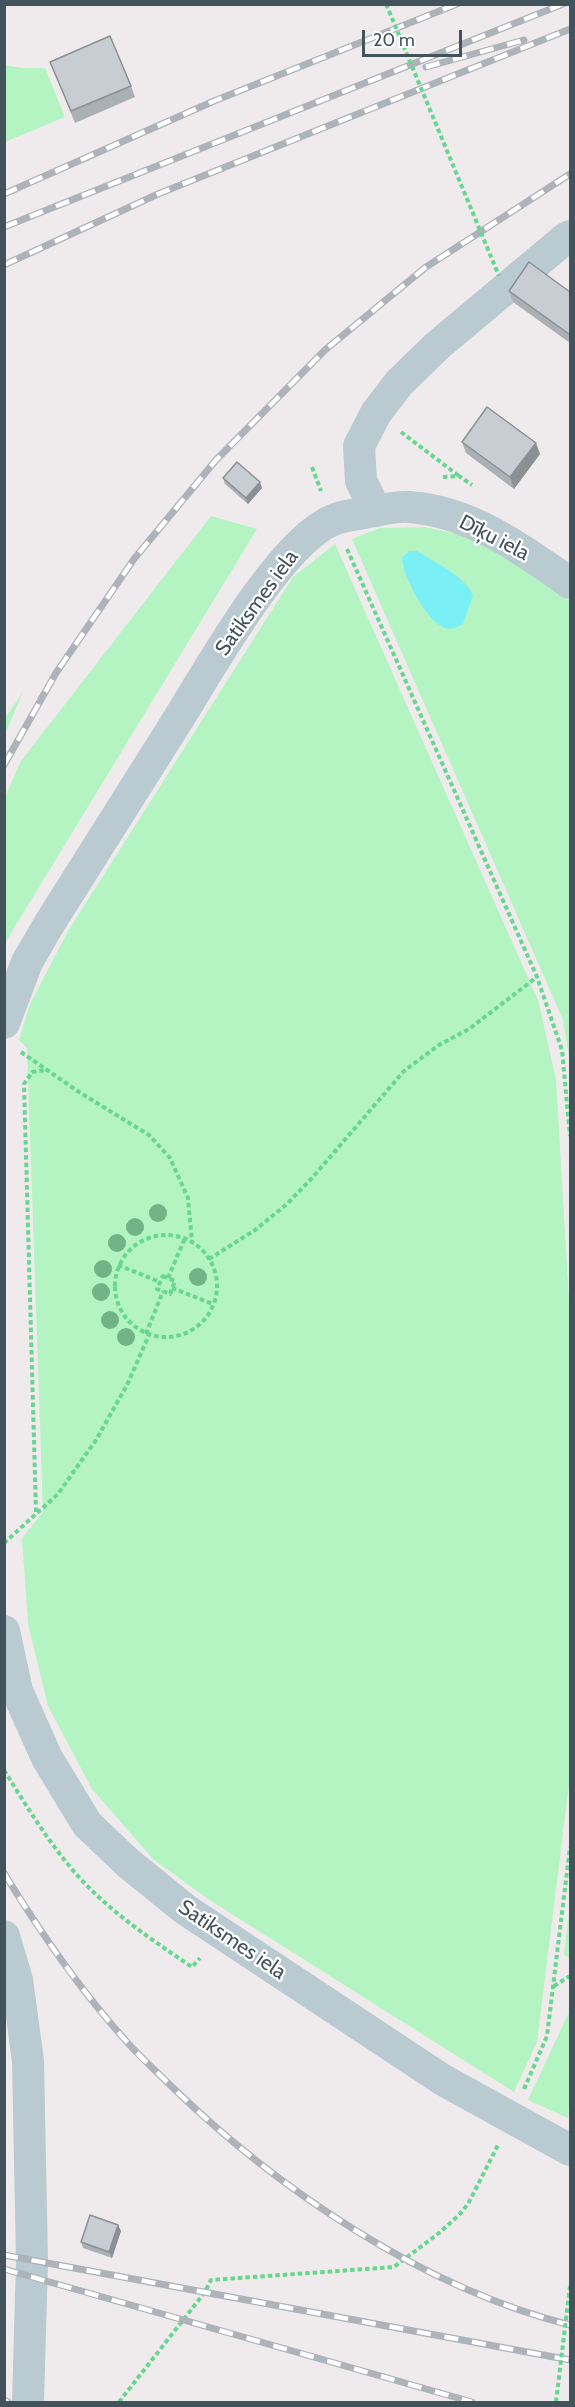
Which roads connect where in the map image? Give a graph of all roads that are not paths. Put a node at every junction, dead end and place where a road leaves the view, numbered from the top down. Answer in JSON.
{"nodes":[{"id":1,"x":570,"y":236,"type":"edge"},
{"id":2,"x":376,"y":511,"type":"junction"},
{"id":3,"x":570,"y":582,"type":"edge"},
{"id":4,"x":9,"y":1034,"type":"edge"},
{"id":5,"x":4,"y":1630,"type":"edge"},
{"id":6,"x":4,"y":1936,"type":"edge"},
{"id":7,"x":570,"y":2150,"type":"edge"},
{"id":8,"x":28,"y":2403,"type":"edge"}],
"edges":[{"from":1,"to":2,"type":"street"},
{"from":2,"to":3,"type":"street","name":"Dīķu iela"},
{"from":2,"to":4,"type":"street","name":"Satiksmes iela"},
{"from":5,"to":7,"type":"street","name":"Satiksmes iela"},
{"from":6,"to":8,"type":"street"}]}
